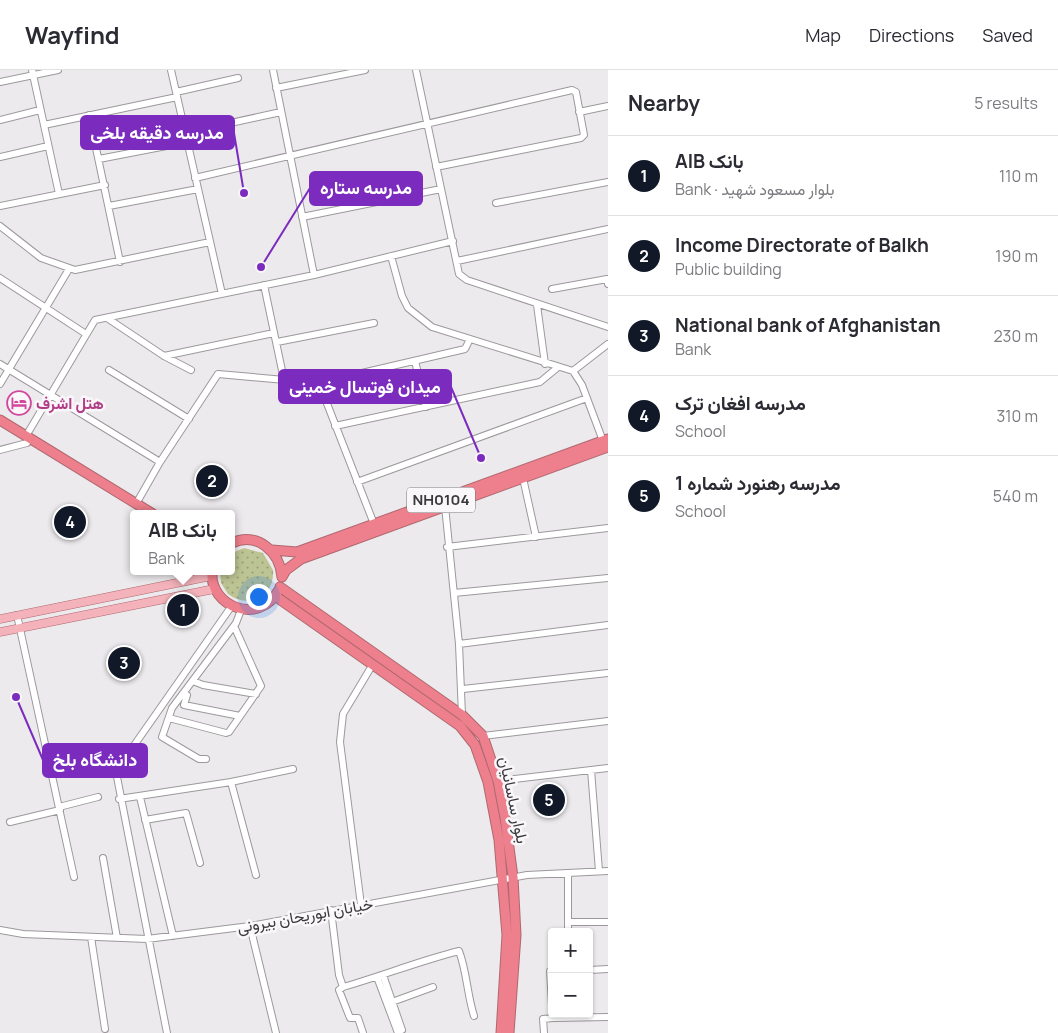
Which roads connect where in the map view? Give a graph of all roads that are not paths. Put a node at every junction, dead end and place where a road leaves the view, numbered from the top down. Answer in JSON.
{"nodes":[{"id":1,"x":58,"y":70,"type":"edge"},
{"id":2,"x":171,"y":70,"type":"edge"},
{"id":3,"x":273,"y":70,"type":"edge"},
{"id":4,"x":365,"y":70,"type":"edge"},
{"id":5,"x":416,"y":70,"type":"edge"},
{"id":6,"x":33,"y":73,"type":"edge"},
{"id":7,"x":238,"y":78,"type":"dead end"},
{"id":8,"x":0,"y":82,"type":"edge"},
{"id":9,"x":276,"y":88,"type":"junction"},
{"id":10,"x":177,"y":94,"type":"junction"},
{"id":11,"x":608,"y":106,"type":"edge"},
{"id":12,"x":40,"y":110,"type":"junction"},
{"id":13,"x":281,"y":112,"type":"junction"},
{"id":14,"x":579,"y":112,"type":"junction"},
{"id":15,"x":89,"y":115,"type":"junction"},
{"id":16,"x":0,"y":120,"type":"edge"},
{"id":17,"x":427,"y":123,"type":"junction"},
{"id":18,"x":44,"y":125,"type":"junction"},
{"id":19,"x":185,"y":133,"type":"junction"},
{"id":20,"x":187,"y":142,"type":"junction"},
{"id":21,"x":48,"y":146,"type":"junction"},
{"id":22,"x":290,"y":156,"type":"junction"},
{"id":23,"x":0,"y":157,"type":"edge"},
{"id":24,"x":99,"y":159,"type":"junction"},
{"id":25,"x":436,"y":167,"type":"junction"},
{"id":26,"x":195,"y":178,"type":"junction"},
{"id":27,"x":608,"y":182,"type":"edge"},
{"id":28,"x":104,"y":185,"type":"junction"},
{"id":29,"x":198,"y":189,"type":"junction"},
{"id":30,"x":441,"y":189,"type":"junction"},
{"id":31,"x":59,"y":194,"type":"junction"},
{"id":32,"x":496,"y":204,"type":"dead end"},
{"id":33,"x":0,"y":206,"type":"edge"},
{"id":34,"x":109,"y":206,"type":"junction"},
{"id":35,"x":302,"y":217,"type":"junction"},
{"id":36,"x":0,"y":226,"type":"edge"},
{"id":37,"x":608,"y":229,"type":"edge"},
{"id":38,"x":453,"y":241,"type":"junction"},
{"id":39,"x":210,"y":242,"type":"junction"},
{"id":40,"x":391,"y":256,"type":"junction"},
{"id":41,"x":457,"y":261,"type":"junction"},
{"id":42,"x":120,"y":262,"type":"junction"},
{"id":43,"x":69,"y":269,"type":"junction"},
{"id":44,"x":314,"y":275,"type":"junction"},
{"id":45,"x":0,"y":278,"type":"edge"},
{"id":46,"x":608,"y":284,"type":"edge"},
{"id":47,"x":264,"y":285,"type":"junction"},
{"id":48,"x":552,"y":289,"type":"dead end"},
{"id":49,"x":222,"y":294,"type":"junction"},
{"id":50,"x":537,"y":305,"type":"junction"},
{"id":51,"x":46,"y":309,"type":"junction"},
{"id":52,"x":107,"y":318,"type":"junction"},
{"id":53,"x":374,"y":323,"type":"dead end"},
{"id":54,"x":608,"y":327,"type":"edge"},
{"id":55,"x":274,"y":333,"type":"junction"},
{"id":56,"x":86,"y":334,"type":"junction"},
{"id":57,"x":470,"y":339,"type":"junction"},
{"id":58,"x":277,"y":342,"type":"junction"},
{"id":59,"x":608,"y":344,"type":"edge"},
{"id":60,"x":164,"y":356,"type":"junction"},
{"id":61,"x":416,"y":361,"type":"junction"},
{"id":62,"x":0,"y":364,"type":"edge"},
{"id":63,"x":545,"y":364,"type":"junction"},
{"id":64,"x":557,"y":368,"type":"junction"},
{"id":65,"x":9,"y":370,"type":"junction"},
{"id":66,"x":109,"y":370,"type":"dead end"},
{"id":67,"x":191,"y":370,"type":"dead end"},
{"id":68,"x":573,"y":371,"type":"junction"},
{"id":69,"x":284,"y":380,"type":"junction"},
{"id":70,"x":319,"y":383,"type":"junction"},
{"id":71,"x":0,"y":384,"type":"edge"},
{"id":72,"x":52,"y":396,"type":"junction"},
{"id":73,"x":587,"y":398,"type":"junction"},
{"id":74,"x":426,"y":406,"type":"junction"},
{"id":75,"x":189,"y":419,"type":"junction"},
{"id":76,"x":0,"y":420,"type":"edge"},
{"id":77,"x":0,"y":426,"type":"edge"},
{"id":78,"x":335,"y":426,"type":"junction"},
{"id":79,"x":27,"y":440,"type":"junction"},
{"id":80,"x":607,"y":445,"type":"edge"},
{"id":81,"x":0,"y":450,"type":"edge"},
{"id":82,"x":160,"y":462,"type":"junction"},
{"id":83,"x":523,"y":478,"type":"junction"},
{"id":84,"x":357,"y":482,"type":"junction"},
{"id":85,"x":136,"y":504,"type":"junction"},
{"id":86,"x":445,"y":506,"type":"junction"},
{"id":87,"x":137,"y":510,"type":"edge"},
{"id":88,"x":146,"y":510,"type":"edge"},
{"id":89,"x":374,"y":524,"type":"junction"},
{"id":90,"x":608,"y":528,"type":"edge"},
{"id":91,"x":536,"y":537,"type":"junction"},
{"id":92,"x":235,"y":542,"type":"edge"},
{"id":93,"x":447,"y":547,"type":"junction"},
{"id":94,"x":272,"y":550,"type":"junction"},
{"id":95,"x":207,"y":575,"type":"edge"},
{"id":96,"x":212,"y":575,"type":"edge"},
{"id":97,"x":282,"y":578,"type":"junction"},
{"id":98,"x":608,"y":578,"type":"edge"},
{"id":99,"x":280,"y":587,"type":"junction"},
{"id":100,"x":214,"y":589,"type":"junction"},
{"id":101,"x":454,"y":593,"type":"junction"},
{"id":102,"x":276,"y":596,"type":"junction"},
{"id":103,"x":232,"y":607,"type":"junction"},
{"id":104,"x":241,"y":610,"type":"junction"},
{"id":105,"x":17,"y":615,"type":"junction"},
{"id":106,"x":0,"y":619,"type":"edge"},
{"id":107,"x":608,"y":625,"type":"edge"},
{"id":108,"x":234,"y":626,"type":"junction"},
{"id":109,"x":20,"y":628,"type":"junction"},
{"id":110,"x":0,"y":632,"type":"edge"},
{"id":111,"x":459,"y":644,"type":"junction"},
{"id":112,"x":373,"y":664,"type":"junction"},
{"id":113,"x":608,"y":673,"type":"edge"},
{"id":114,"x":193,"y":681,"type":"junction"},
{"id":115,"x":188,"y":688,"type":"junction"},
{"id":116,"x":462,"y":689,"type":"junction"},
{"id":117,"x":256,"y":694,"type":"junction"},
{"id":118,"x":462,"y":715,"type":"junction"},
{"id":119,"x":240,"y":716,"type":"junction"},
{"id":120,"x":169,"y":718,"type":"junction"},
{"id":121,"x":608,"y":721,"type":"edge"},
{"id":122,"x":483,"y":736,"type":"junction"},
{"id":123,"x":206,"y":758,"type":"dead end"},
{"id":124,"x":608,"y":768,"type":"edge"},
{"id":125,"x":293,"y":769,"type":"dead end"},
{"id":126,"x":591,"y":770,"type":"junction"},
{"id":127,"x":498,"y":781,"type":"junction"},
{"id":128,"x":231,"y":782,"type":"junction"},
{"id":129,"x":98,"y":797,"type":"dead end"},
{"id":130,"x":140,"y":797,"type":"junction"},
{"id":131,"x":119,"y":799,"type":"junction"},
{"id":132,"x":59,"y":808,"type":"junction"},
{"id":133,"x":145,"y":820,"type":"junction"},
{"id":134,"x":10,"y":822,"type":"dead end"},
{"id":135,"x":103,"y":858,"type":"dead end"},
{"id":136,"x":200,"y":863,"type":"dead end"},
{"id":137,"x":599,"y":871,"type":"junction"},
{"id":138,"x":608,"y":871,"type":"edge"},
{"id":139,"x":568,"y":873,"type":"junction"},
{"id":140,"x":256,"y":875,"type":"dead end"},
{"id":141,"x":74,"y":876,"type":"dead end"},
{"id":142,"x":508,"y":878,"type":"junction"},
{"id":143,"x":361,"y":905,"type":"junction"},
{"id":144,"x":331,"y":910,"type":"junction"},
{"id":145,"x":568,"y":922,"type":"junction"},
{"id":146,"x":608,"y":922,"type":"edge"},
{"id":147,"x":250,"y":926,"type":"junction"},
{"id":148,"x":568,"y":928,"type":"edge"},
{"id":149,"x":0,"y":930,"type":"edge"},
{"id":150,"x":173,"y":936,"type":"junction"},
{"id":151,"x":91,"y":937,"type":"junction"},
{"id":152,"x":117,"y":938,"type":"junction"},
{"id":153,"x":147,"y":939,"type":"junction"},
{"id":154,"x":608,"y":969,"type":"edge"},
{"id":155,"x":593,"y":970,"type":"edge"},
{"id":156,"x":380,"y":976,"type":"junction"},
{"id":157,"x":343,"y":987,"type":"junction"},
{"id":158,"x":434,"y":987,"type":"dead end"},
{"id":159,"x":392,"y":1002,"type":"junction"},
{"id":160,"x":474,"y":1016,"type":"dead end"},
{"id":161,"x":548,"y":1017,"type":"edge"},
{"id":162,"x":593,"y":1017,"type":"edge"},
{"id":163,"x":608,"y":1017,"type":"edge"},
{"id":164,"x":105,"y":1029,"type":"dead end"},
{"id":165,"x":400,"y":1031,"type":"edge"},
{"id":166,"x":167,"y":1033,"type":"edge"},
{"id":167,"x":276,"y":1033,"type":"edge"},
{"id":168,"x":363,"y":1033,"type":"edge"},
{"id":169,"x":500,"y":1033,"type":"edge"},
{"id":170,"x":509,"y":1033,"type":"edge"},
{"id":171,"x":544,"y":1033,"type":"edge"}],
"edges":[{"from":1,"to":6,"type":"street"},
{"from":2,"to":10,"type":"street"},
{"from":3,"to":9,"type":"street"},
{"from":4,"to":9,"type":"street"},
{"from":5,"to":17,"type":"street"},
{"from":6,"to":8,"type":"street"},
{"from":6,"to":12,"type":"street"},
{"from":7,"to":10,"type":"street"},
{"from":9,"to":13,"type":"street"},
{"from":10,"to":15,"type":"street"},
{"from":10,"to":19,"type":"street"},
{"from":11,"to":14,"type":"street"},
{"from":12,"to":16,"type":"street"},
{"from":12,"to":18,"type":"street"},
{"from":13,"to":19,"type":"street"},
{"from":13,"to":22,"type":"street"},
{"from":14,"to":17,"type":"street"},
{"from":14,"to":25,"type":"street"},
{"from":15,"to":18,"type":"street"},
{"from":15,"to":24,"type":"street"},
{"from":17,"to":22,"type":"street"},
{"from":17,"to":25,"type":"street"},
{"from":18,"to":21,"type":"street"},
{"from":19,"to":20,"type":"street"},
{"from":20,"to":24,"type":"street"},
{"from":20,"to":26,"type":"street"},
{"from":21,"to":23,"type":"street"},
{"from":21,"to":31,"type":"street"},
{"from":22,"to":26,"type":"street"},
{"from":22,"to":35,"type":"street"},
{"from":24,"to":28,"type":"street"},
{"from":25,"to":30,"type":"street"},
{"from":26,"to":29,"type":"street"},
{"from":27,"to":32,"type":"street"},
{"from":28,"to":31,"type":"street"},
{"from":28,"to":34,"type":"street"},
{"from":29,"to":34,"type":"street"},
{"from":29,"to":39,"type":"street"},
{"from":30,"to":35,"type":"street"},
{"from":30,"to":38,"type":"street"},
{"from":31,"to":33,"type":"street"},
{"from":34,"to":42,"type":"street"},
{"from":35,"to":44,"type":"street"},
{"from":36,"to":43,"type":"street"},
{"from":37,"to":41,"type":"street"},
{"from":38,"to":40,"type":"street"},
{"from":38,"to":41,"type":"street"},
{"from":39,"to":42,"type":"street"},
{"from":39,"to":49,"type":"street"},
{"from":40,"to":44,"type":"street"},
{"from":40,"to":57,"type":"street"},
{"from":41,"to":50,"type":"street"},
{"from":42,"to":43,"type":"street"},
{"from":43,"to":51,"type":"street"},
{"from":44,"to":47,"type":"street"},
{"from":45,"to":51,"type":"street"},
{"from":46,"to":48,"type":"street"},
{"from":47,"to":49,"type":"street"},
{"from":47,"to":55,"type":"street"},
{"from":49,"to":52,"type":"street"},
{"from":50,"to":54,"type":"street"},
{"from":50,"to":63,"type":"street"},
{"from":51,"to":56,"type":"street"},
{"from":51,"to":65,"type":"street"},
{"from":52,"to":56,"type":"street"},
{"from":52,"to":60,"type":"street"},
{"from":53,"to":58,"type":"street"},
{"from":55,"to":58,"type":"street"},
{"from":55,"to":60,"type":"street"},
{"from":56,"to":72,"type":"street"},
{"from":57,"to":61,"type":"street"},
{"from":57,"to":63,"type":"street"},
{"from":58,"to":69,"type":"street"},
{"from":59,"to":68,"type":"street"},
{"from":60,"to":67,"type":"street"},
{"from":61,"to":70,"type":"street"},
{"from":61,"to":74,"type":"street"},
{"from":62,"to":65,"type":"street"},
{"from":63,"to":64,"type":"street"},
{"from":64,"to":68,"type":"street"},
{"from":64,"to":74,"type":"street"},
{"from":65,"to":71,"type":"street"},
{"from":65,"to":72,"type":"street"},
{"from":66,"to":75,"type":"street"},
{"from":68,"to":73,"type":"street"},
{"from":69,"to":70,"type":"street"},
{"from":69,"to":75,"type":"street"},
{"from":70,"to":78,"type":"street"},
{"from":72,"to":79,"type":"street"},
{"from":72,"to":82,"type":"street"},
{"from":73,"to":80,"type":"street"},
{"from":73,"to":84,"type":"street"},
{"from":74,"to":78,"type":"street"},
{"from":75,"to":82,"type":"street"},
{"from":76,"to":79,"type":"highway"},
{"from":77,"to":79,"type":"highway"},
{"from":78,"to":84,"type":"street"},
{"from":79,"to":81,"type":"street"},
{"from":79,"to":85,"type":"highway"},
{"from":79,"to":87,"type":"highway"},
{"from":80,"to":83,"type":"highway","number":"NH0104"},
{"from":80,"to":89,"type":"highway","number":"NH0104"},
{"from":82,"to":85,"type":"street"},
{"from":83,"to":86,"type":"highway","number":"NH0104"},
{"from":83,"to":91,"type":"street"},
{"from":84,"to":89,"type":"street"},
{"from":85,"to":88,"type":"highway"},
{"from":86,"to":93,"type":"street"},
{"from":86,"to":97,"type":"highway","number":"NH0104"},
{"from":89,"to":94,"type":"highway","number":"NH0104"},
{"from":90,"to":91,"type":"street"},
{"from":91,"to":93,"type":"street"},
{"from":92,"to":94,"type":"highway","number":"NH0104"},
{"from":93,"to":101,"type":"street"},
{"from":94,"to":97,"type":"highway"},
{"from":95,"to":105,"type":"main road"},
{"from":96,"to":100,"type":"highway"},
{"from":97,"to":99,"type":"highway"},
{"from":98,"to":101,"type":"street"},
{"from":99,"to":102,"type":"highway"},
{"from":99,"to":118,"type":"highway","name":"بلوار ساسانیان"},
{"from":100,"to":103,"type":"highway"},
{"from":100,"to":109,"type":"main road"},
{"from":101,"to":111,"type":"street"},
{"from":102,"to":104,"type":"highway"},
{"from":102,"to":112,"type":"highway","name":"بلوار ساسانیان"},
{"from":103,"to":104,"type":"highway"},
{"from":103,"to":131,"type":"street"},
{"from":104,"to":108,"type":"street"},
{"from":105,"to":106,"type":"main road"},
{"from":105,"to":109,"type":"street"},
{"from":107,"to":111,"type":"street"},
{"from":108,"to":114,"type":"street"},
{"from":108,"to":117,"type":"street"},
{"from":109,"to":110,"type":"main road"},
{"from":109,"to":132,"type":"street"},
{"from":111,"to":116,"type":"street"},
{"from":112,"to":142,"type":"highway","name":"بلوار ساسانیان"},
{"from":112,"to":143,"type":"street"},
{"from":113,"to":116,"type":"street"},
{"from":114,"to":115,"type":"street"},
{"from":114,"to":117,"type":"street"},
{"from":115,"to":119,"type":"street"},
{"from":115,"to":120,"type":"street"},
{"from":116,"to":118,"type":"street"},
{"from":117,"to":119,"type":"street"},
{"from":118,"to":122,"type":"highway","name":"بلوار ساسانیان"},
{"from":119,"to":120,"type":"street"},
{"from":120,"to":123,"type":"street"},
{"from":121,"to":122,"type":"street"},
{"from":122,"to":127,"type":"highway","name":"بلوار ساسانیان"},
{"from":124,"to":126,"type":"street"},
{"from":125,"to":128,"type":"street"},
{"from":126,"to":127,"type":"street"},
{"from":126,"to":137,"type":"street"},
{"from":127,"to":142,"type":"highway","name":"بلوار ساسانیان"},
{"from":128,"to":130,"type":"street"},
{"from":128,"to":140,"type":"street"},
{"from":129,"to":132,"type":"street"},
{"from":130,"to":131,"type":"street"},
{"from":130,"to":133,"type":"street"},
{"from":131,"to":153,"type":"street"},
{"from":132,"to":134,"type":"street"},
{"from":132,"to":141,"type":"street"},
{"from":133,"to":136,"type":"street"},
{"from":133,"to":150,"type":"street"},
{"from":135,"to":152,"type":"street"},
{"from":137,"to":138,"type":"street","name":"خیابان ابوریحان بیرونی"},
{"from":137,"to":139,"type":"street","name":"خیابان ابوریحان بیرونی"},
{"from":139,"to":142,"type":"street","name":"خیابان ابوریحان بیرونی"},
{"from":139,"to":145,"type":"street"},
{"from":142,"to":143,"type":"street","name":"خیابان ابوریحان بیرونی"},
{"from":142,"to":169,"type":"highway","name":"بلوار ساسانیان"},
{"from":142,"to":170,"type":"highway","name":"بلوار ساسانیان"},
{"from":143,"to":144,"type":"street","name":"خیابان ابوریحان بیرونی"},
{"from":144,"to":147,"type":"street","name":"خیابان ابوریحان بیرونی"},
{"from":144,"to":157,"type":"street"},
{"from":145,"to":146,"type":"street"},
{"from":145,"to":148,"type":"street"},
{"from":147,"to":150,"type":"street","name":"خیابان ابوریحان بیرونی"},
{"from":147,"to":167,"type":"street"},
{"from":149,"to":151,"type":"street","name":"خیابان ابوریحان بیرونی"},
{"from":150,"to":153,"type":"street","name":"خیابان ابوریحان بیرونی"},
{"from":151,"to":152,"type":"street","name":"خیابان ابوریحان بیرونی"},
{"from":151,"to":164,"type":"street"},
{"from":152,"to":153,"type":"street","name":"خیابان ابوریحان بیرونی"},
{"from":153,"to":166,"type":"street"},
{"from":154,"to":155,"type":"street"},
{"from":156,"to":157,"type":"street"},
{"from":156,"to":159,"type":"street"},
{"from":156,"to":160,"type":"street"},
{"from":156,"to":165,"type":"street"},
{"from":157,"to":168,"type":"street"},
{"from":158,"to":159,"type":"street"},
{"from":159,"to":165,"type":"street"},
{"from":161,"to":171,"type":"street"},
{"from":162,"to":163,"type":"street"}]}
